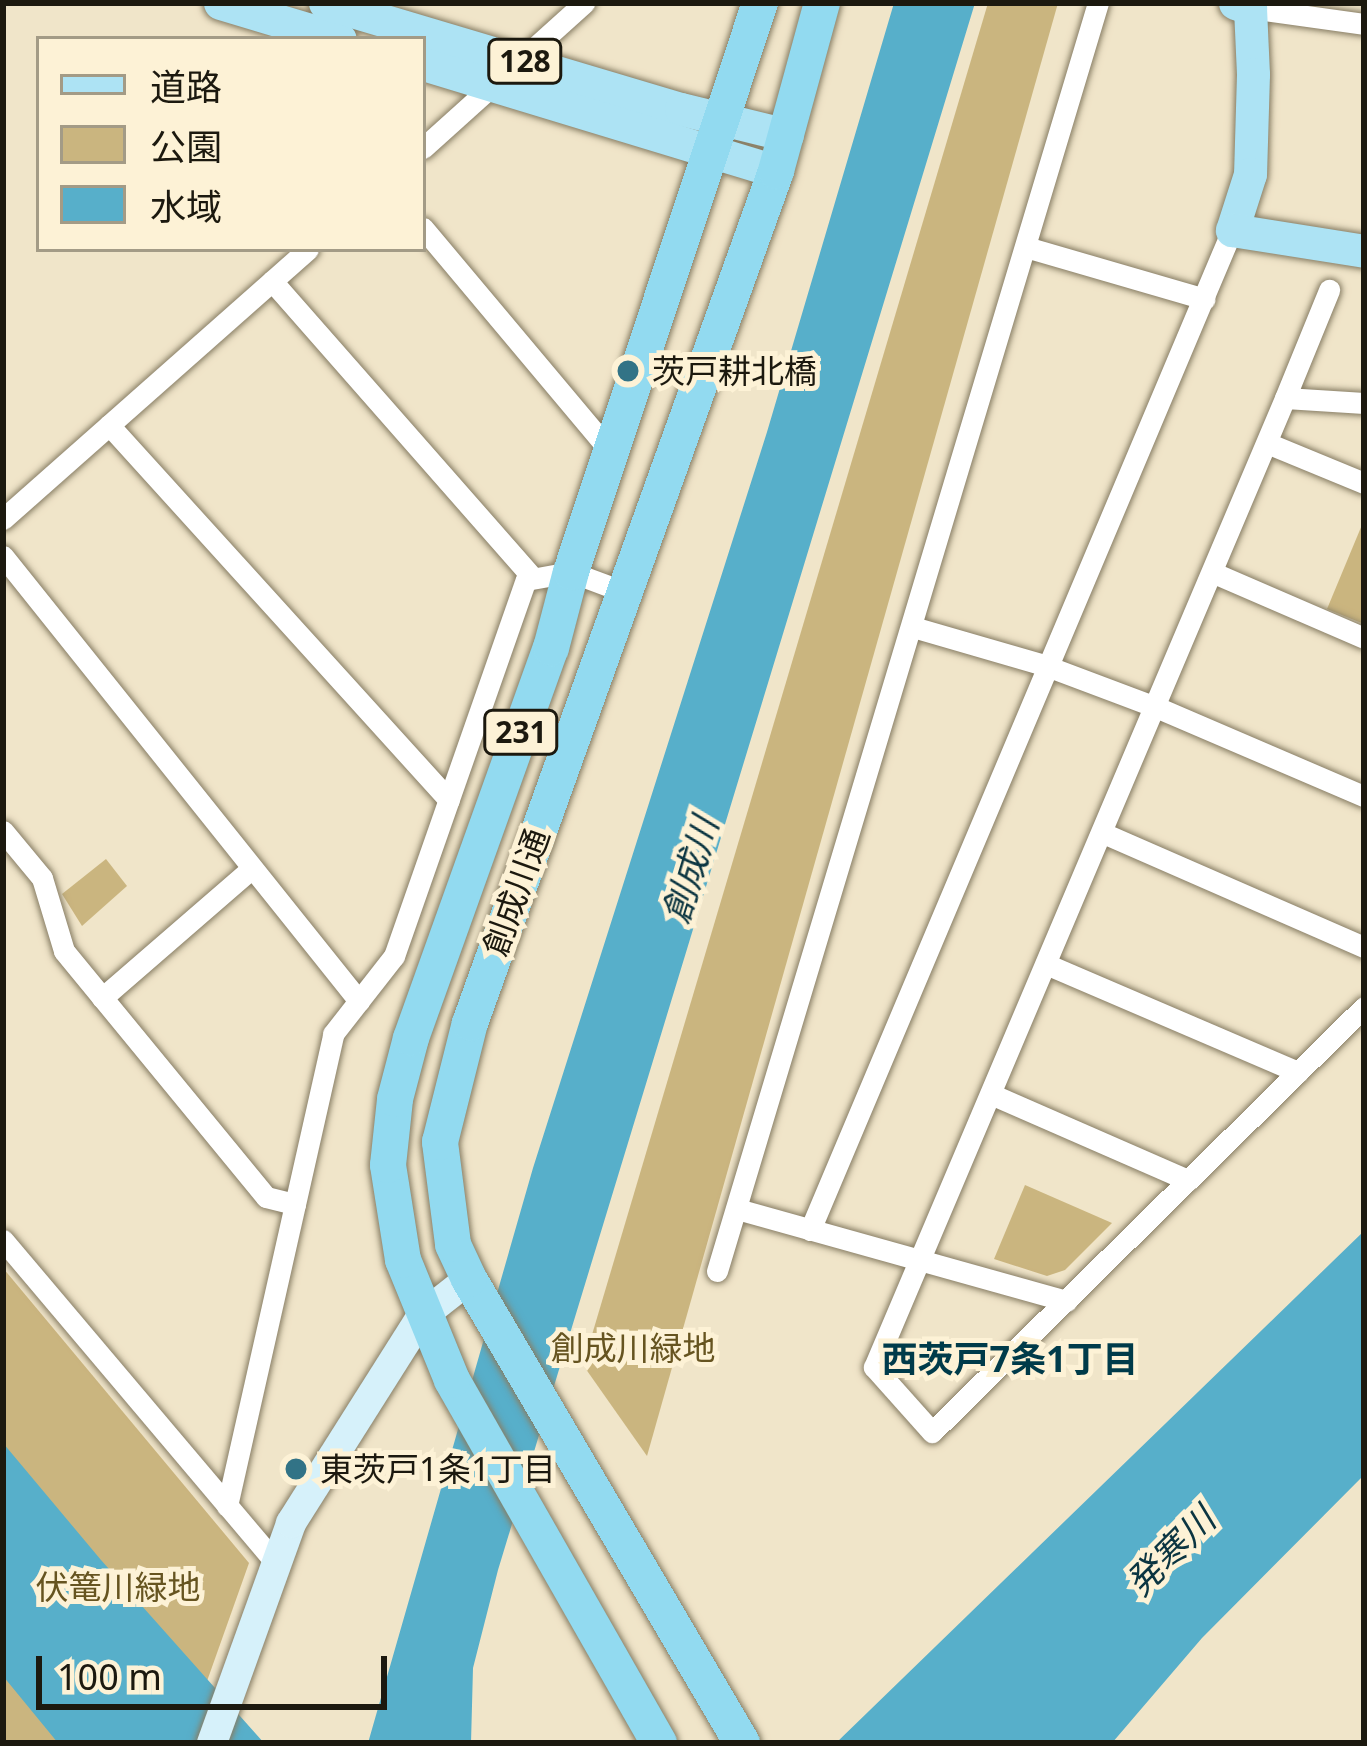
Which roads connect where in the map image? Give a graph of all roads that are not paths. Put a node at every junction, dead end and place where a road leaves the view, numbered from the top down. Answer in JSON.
{"nodes":[{"id":1,"x":220,"y":3,"type":"edge"},
{"id":2,"x":325,"y":3,"type":"edge"},
{"id":3,"x":584,"y":3,"type":"edge"},
{"id":4,"x":760,"y":3,"type":"edge"},
{"id":5,"x":822,"y":3,"type":"edge"},
{"id":6,"x":1098,"y":3,"type":"edge"},
{"id":7,"x":1242,"y":6,"type":"edge"},
{"id":8,"x":1364,"y":24,"type":"edge"},
{"id":9,"x":330,"y":36,"type":"edge"},
{"id":10,"x":522,"y":61,"type":"junction"},
{"id":11,"x":426,"y":65,"type":"edge"},
{"id":12,"x":494,"y":85,"type":"junction"},
{"id":13,"x":787,"y":135,"type":"junction"},
{"id":14,"x":719,"y":137,"type":"junction"},
{"id":15,"x":426,"y":145,"type":"edge"},
{"id":16,"x":776,"y":171,"type":"junction"},
{"id":17,"x":1232,"y":230,"type":"junction"},
{"id":18,"x":426,"y":232,"type":"edge"},
{"id":19,"x":1026,"y":247,"type":"junction"},
{"id":20,"x":1364,"y":251,"type":"edge"},
{"id":21,"x":305,"y":252,"type":"edge"},
{"id":22,"x":272,"y":281,"type":"junction"},
{"id":23,"x":1329,"y":290,"type":"dead end"},
{"id":24,"x":1204,"y":299,"type":"junction"},
{"id":25,"x":1285,"y":398,"type":"junction"},
{"id":26,"x":1364,"y":403,"type":"edge"},
{"id":27,"x":109,"y":425,"type":"junction"},
{"id":28,"x":1267,"y":443,"type":"junction"},
{"id":29,"x":612,"y":453,"type":"junction"},
{"id":30,"x":1364,"y":483,"type":"edge"},
{"id":31,"x":3,"y":519,"type":"edge"},
{"id":32,"x":3,"y":556,"type":"edge"},
{"id":33,"x":571,"y":572,"type":"junction"},
{"id":34,"x":1214,"y":573,"type":"junction"},
{"id":35,"x":532,"y":577,"type":"junction"},
{"id":36,"x":622,"y":591,"type":"junction"},
{"id":37,"x":913,"y":627,"type":"junction"},
{"id":38,"x":1364,"y":638,"type":"edge"},
{"id":39,"x":1044,"y":665,"type":"junction"},
{"id":40,"x":1156,"y":707,"type":"junction"},
{"id":41,"x":1364,"y":796,"type":"edge"},
{"id":42,"x":449,"y":800,"type":"junction"},
{"id":43,"x":3,"y":831,"type":"edge"},
{"id":44,"x":1102,"y":833,"type":"junction"},
{"id":45,"x":252,"y":868,"type":"junction"},
{"id":46,"x":1364,"y":947,"type":"edge"},
{"id":47,"x":1046,"y":964,"type":"junction"},
{"id":48,"x":103,"y":998,"type":"junction"},
{"id":49,"x":358,"y":1001,"type":"junction"},
{"id":50,"x":1364,"y":1007,"type":"edge"},
{"id":51,"x":1298,"y":1072,"type":"junction"},
{"id":52,"x":991,"y":1094,"type":"junction"},
{"id":53,"x":1188,"y":1180,"type":"junction"},
{"id":54,"x":295,"y":1204,"type":"junction"},
{"id":55,"x":737,"y":1209,"type":"junction"},
{"id":56,"x":810,"y":1230,"type":"junction"},
{"id":57,"x":3,"y":1240,"type":"edge"},
{"id":58,"x":919,"y":1261,"type":"junction"},
{"id":59,"x":717,"y":1271,"type":"dead end"},
{"id":60,"x":470,"y":1279,"type":"junction"},
{"id":61,"x":1066,"y":1301,"type":"junction"},
{"id":62,"x":422,"y":1316,"type":"junction"},
{"id":63,"x":227,"y":1506,"type":"junction"},
{"id":64,"x":276,"y":1563,"type":"junction"},
{"id":65,"x":212,"y":1743,"type":"edge"},
{"id":66,"x":659,"y":1743,"type":"edge"},
{"id":67,"x":742,"y":1743,"type":"edge"}],
"edges":[{"from":1,"to":9,"type":"main road"},
{"from":2,"to":10,"type":"main road","number":"128"},
{"from":3,"to":10,"type":"street"},
{"from":4,"to":14,"type":"highway","name":"創成川通","number":"231"},
{"from":5,"to":13,"type":"highway","name":"創成川通","number":"231"},
{"from":6,"to":19,"type":"street"},
{"from":7,"to":8,"type":"street"},
{"from":7,"to":17,"type":"main road"},
{"from":10,"to":12,"type":"street"},
{"from":10,"to":14,"type":"main road","number":"128"},
{"from":11,"to":12,"type":"main road","number":"128"},
{"from":12,"to":14,"type":"main road","number":"128"},
{"from":12,"to":15,"type":"street"},
{"from":13,"to":14,"type":"main road","number":"128"},
{"from":13,"to":16,"type":"highway","name":"創成川通","number":"231"},
{"from":14,"to":16,"type":"main road","number":"128"},
{"from":14,"to":29,"type":"highway","name":"創成川通","number":"231"},
{"from":16,"to":36,"type":"highway","name":"創成川通","number":"231"},
{"from":17,"to":20,"type":"main road"},
{"from":17,"to":24,"type":"street"},
{"from":18,"to":29,"type":"street"},
{"from":19,"to":24,"type":"street"},
{"from":19,"to":37,"type":"street"},
{"from":21,"to":22,"type":"street"},
{"from":22,"to":27,"type":"street"},
{"from":22,"to":35,"type":"street"},
{"from":23,"to":25,"type":"street"},
{"from":24,"to":39,"type":"street"},
{"from":25,"to":26,"type":"street"},
{"from":25,"to":28,"type":"street"},
{"from":27,"to":31,"type":"street"},
{"from":27,"to":42,"type":"street"},
{"from":28,"to":30,"type":"street"},
{"from":28,"to":34,"type":"street"},
{"from":29,"to":33,"type":"highway","name":"創成川通","number":"231"},
{"from":32,"to":45,"type":"street"},
{"from":33,"to":35,"type":"street"},
{"from":33,"to":36,"type":"street"},
{"from":33,"to":62,"type":"highway","name":"創成川通","number":"231"},
{"from":34,"to":38,"type":"street"},
{"from":34,"to":40,"type":"street"},
{"from":35,"to":42,"type":"street"},
{"from":36,"to":60,"type":"highway","name":"創成川通","number":"231"},
{"from":37,"to":39,"type":"street"},
{"from":37,"to":55,"type":"street"},
{"from":39,"to":40,"type":"street"},
{"from":39,"to":56,"type":"street"},
{"from":40,"to":41,"type":"street"},
{"from":40,"to":44,"type":"street"},
{"from":42,"to":49,"type":"street"},
{"from":43,"to":48,"type":"street"},
{"from":44,"to":46,"type":"street"},
{"from":44,"to":47,"type":"street"},
{"from":45,"to":48,"type":"street"},
{"from":45,"to":49,"type":"street"},
{"from":47,"to":51,"type":"street"},
{"from":47,"to":52,"type":"street"},
{"from":48,"to":54,"type":"street"},
{"from":49,"to":54,"type":"street"},
{"from":50,"to":51,"type":"street"},
{"from":51,"to":53,"type":"street"},
{"from":52,"to":53,"type":"street"},
{"from":52,"to":58,"type":"street"},
{"from":53,"to":61,"type":"street"},
{"from":54,"to":63,"type":"street"},
{"from":55,"to":56,"type":"street"},
{"from":55,"to":59,"type":"street"},
{"from":56,"to":58,"type":"street"},
{"from":57,"to":63,"type":"street"},
{"from":58,"to":61,"type":"street"},
{"from":58,"to":61,"type":"street"},
{"from":60,"to":62,"type":"main road"},
{"from":60,"to":67,"type":"highway","name":"創成川通","number":"231"},
{"from":62,"to":64,"type":"main road"},
{"from":62,"to":66,"type":"highway","name":"創成川通","number":"231"},
{"from":63,"to":64,"type":"street"},
{"from":64,"to":65,"type":"main road"}]}
